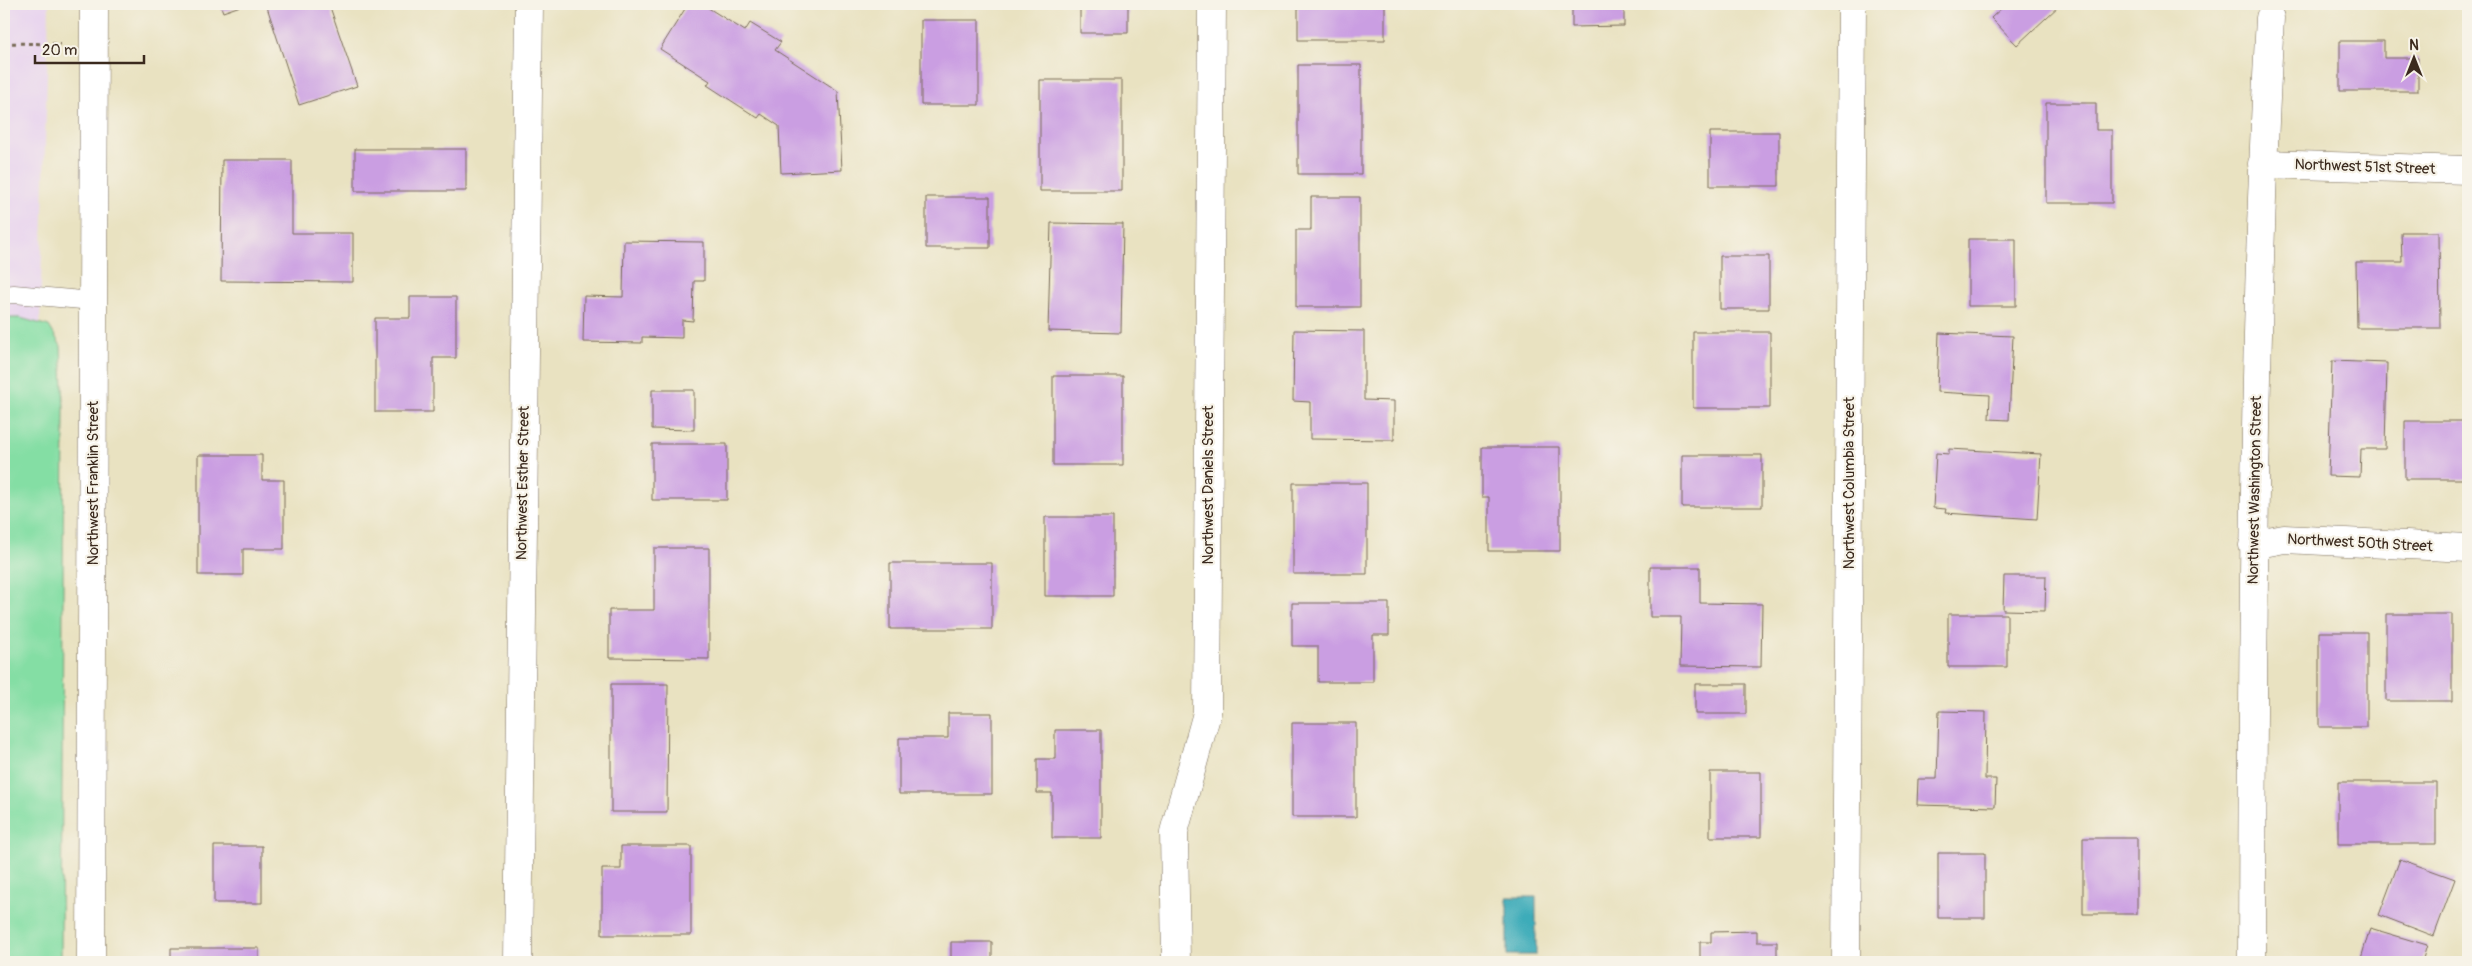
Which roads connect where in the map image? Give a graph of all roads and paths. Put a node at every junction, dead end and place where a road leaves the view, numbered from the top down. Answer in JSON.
{"nodes":[{"id":1,"x":94,"y":4,"type":"edge"},
{"id":2,"x":529,"y":4,"type":"edge"},
{"id":3,"x":1212,"y":4,"type":"edge"},
{"id":4,"x":1852,"y":4,"type":"edge"},
{"id":5,"x":2270,"y":18,"type":"dead end"},
{"id":6,"x":4,"y":43,"type":"edge"},
{"id":7,"x":94,"y":44,"type":"junction"},
{"id":8,"x":2262,"y":164,"type":"junction"},
{"id":9,"x":2468,"y":170,"type":"edge"},
{"id":10,"x":4,"y":295,"type":"edge"},
{"id":11,"x":94,"y":301,"type":"junction"},
{"id":12,"x":2253,"y":545,"type":"junction"},
{"id":13,"x":2468,"y":548,"type":"edge"},
{"id":14,"x":91,"y":962,"type":"edge"},
{"id":15,"x":518,"y":962,"type":"edge"},
{"id":16,"x":1176,"y":962,"type":"edge"},
{"id":17,"x":1846,"y":962,"type":"edge"},
{"id":18,"x":2252,"y":962,"type":"edge"}],
"edges":[{"from":1,"to":7,"type":"street","name":"Northwest Franklin Street"},
{"from":2,"to":15,"type":"street","name":"Northwest Esther Street"},
{"from":3,"to":16,"type":"street","name":"Northwest Daniels Street"},
{"from":4,"to":17,"type":"street","name":"Northwest Columbia Street"},
{"from":5,"to":8,"type":"street","name":"Northwest Washington Street"},
{"from":6,"to":7,"type":"path"},
{"from":7,"to":11,"type":"street","name":"Northwest Franklin Street"},
{"from":8,"to":9,"type":"street","name":"Northwest 51st Street"},
{"from":8,"to":12,"type":"street","name":"Northwest Washington Street"},
{"from":10,"to":11,"type":"lane"},
{"from":11,"to":14,"type":"street","name":"Northwest Franklin Street"},
{"from":12,"to":13,"type":"street","name":"Northwest 50th Street"},
{"from":12,"to":18,"type":"street","name":"Northwest Washington Street"}]}
